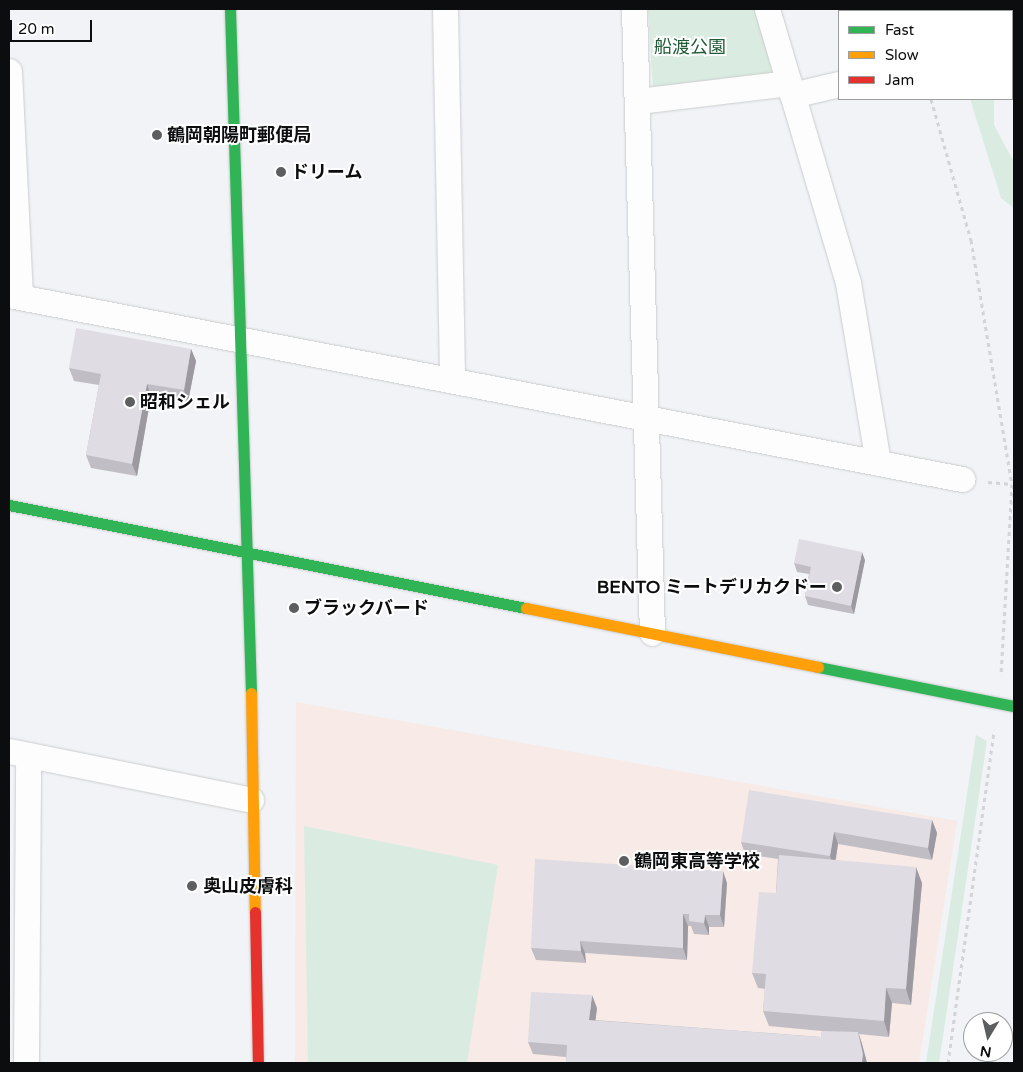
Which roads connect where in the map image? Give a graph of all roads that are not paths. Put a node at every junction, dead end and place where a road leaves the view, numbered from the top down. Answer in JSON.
{"nodes":[{"id":1,"x":230,"y":9,"type":"edge"},
{"id":2,"x":445,"y":9,"type":"edge"},
{"id":3,"x":634,"y":9,"type":"edge"},
{"id":4,"x":767,"y":9,"type":"edge"},
{"id":5,"x":9,"y":71,"type":"edge"},
{"id":6,"x":838,"y":84,"type":"edge"},
{"id":7,"x":790,"y":89,"type":"junction"},
{"id":8,"x":638,"y":101,"type":"junction"},
{"id":9,"x":14,"y":296,"type":"edge"},
{"id":10,"x":238,"y":339,"type":"junction"},
{"id":11,"x":452,"y":380,"type":"junction"},
{"id":12,"x":650,"y":418,"type":"junction"},
{"id":13,"x":878,"y":463,"type":"junction"},
{"id":14,"x":962,"y":479,"type":"dead end"},
{"id":15,"x":9,"y":505,"type":"edge"},
{"id":16,"x":248,"y":550,"type":"junction"},
{"id":17,"x":652,"y":633,"type":"junction"},
{"id":18,"x":1014,"y":706,"type":"edge"},
{"id":19,"x":18,"y":753,"type":"edge"},
{"id":20,"x":251,"y":800,"type":"junction"},
{"id":21,"x":26,"y":1063,"type":"edge"},
{"id":22,"x":258,"y":1063,"type":"edge"}],
"edges":[{"from":1,"to":10,"type":"street"},
{"from":2,"to":11,"type":"street"},
{"from":3,"to":8,"type":"street"},
{"from":4,"to":7,"type":"street"},
{"from":5,"to":9,"type":"street"},
{"from":6,"to":7,"type":"street"},
{"from":7,"to":8,"type":"street"},
{"from":7,"to":13,"type":"street"},
{"from":8,"to":12,"type":"street"},
{"from":9,"to":10,"type":"street"},
{"from":10,"to":11,"type":"street"},
{"from":10,"to":16,"type":"street"},
{"from":11,"to":12,"type":"street"},
{"from":12,"to":13,"type":"street"},
{"from":12,"to":17,"type":"street"},
{"from":13,"to":14,"type":"street"},
{"from":15,"to":16,"type":"street"},
{"from":16,"to":17,"type":"street"},
{"from":16,"to":20,"type":"street"},
{"from":17,"to":18,"type":"street"},
{"from":19,"to":20,"type":"street"},
{"from":19,"to":21,"type":"street"},
{"from":20,"to":22,"type":"street"}]}
